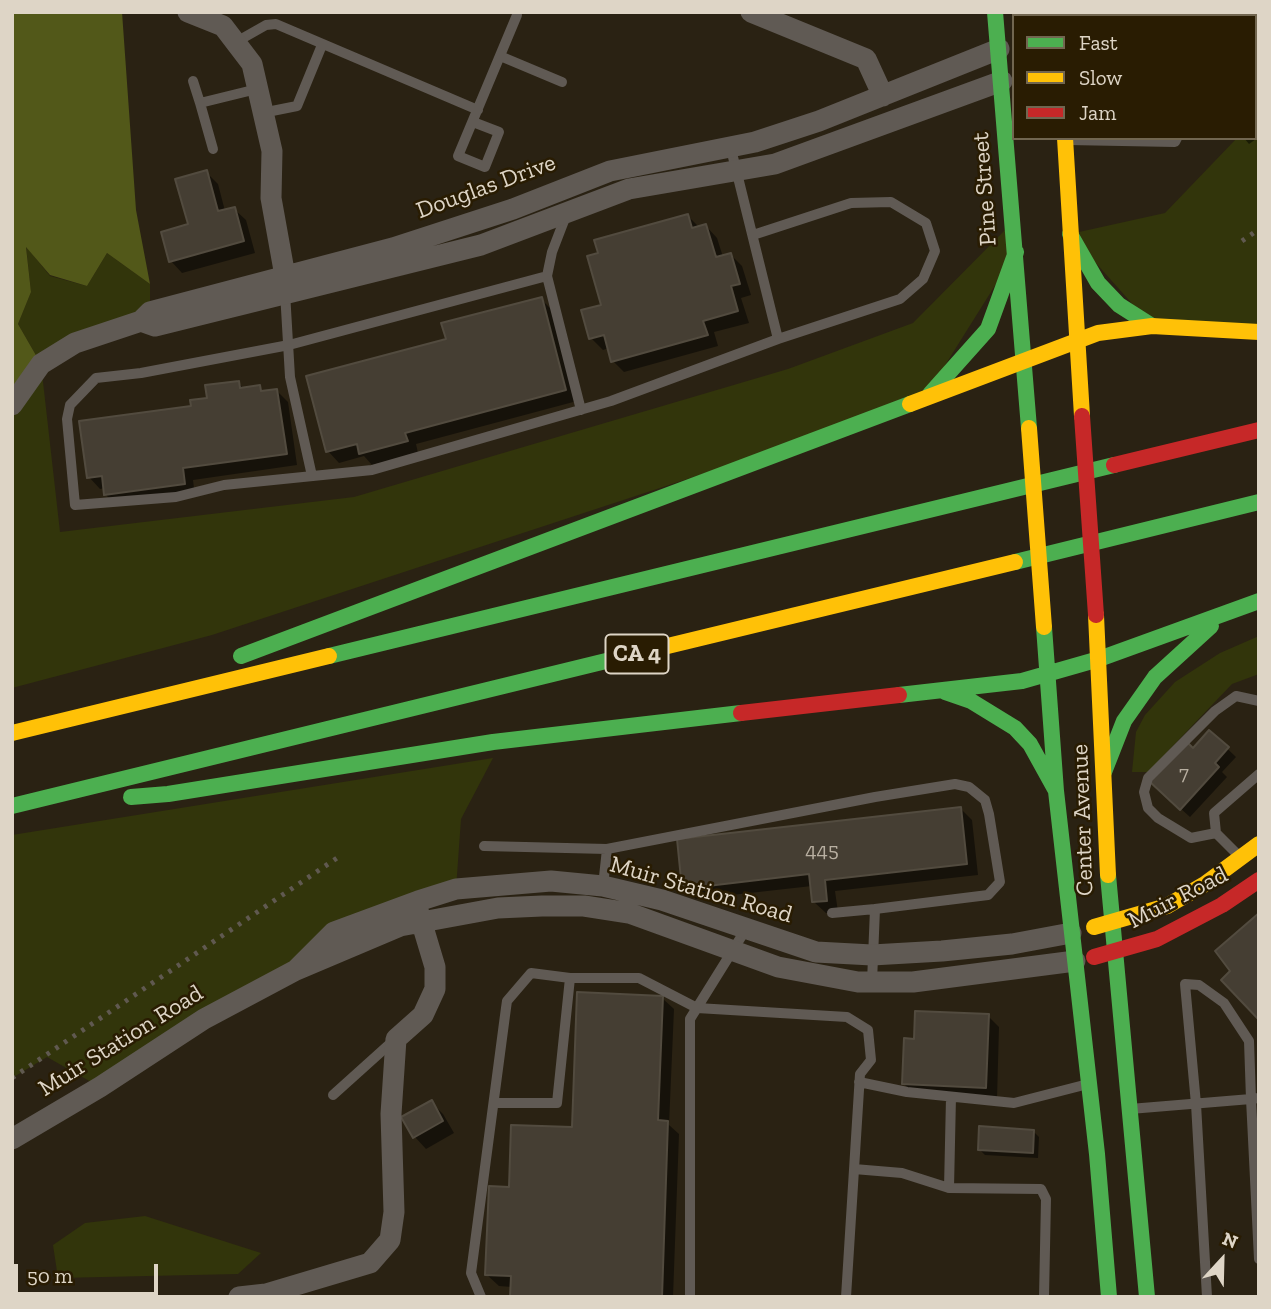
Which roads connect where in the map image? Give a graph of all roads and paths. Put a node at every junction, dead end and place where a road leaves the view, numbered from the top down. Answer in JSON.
{"nodes":[{"id":1,"x":188,"y":12,"type":"edge"},
{"id":2,"x":751,"y":12,"type":"edge"},
{"id":3,"x":995,"y":12,"type":"edge"},
{"id":4,"x":517,"y":15,"type":"dead end"},
{"id":5,"x":236,"y":42,"type":"junction"},
{"id":6,"x":322,"y":45,"type":"junction"},
{"id":7,"x":1007,"y":46,"type":"edge"},
{"id":8,"x":500,"y":57,"type":"junction"},
{"id":9,"x":1008,"y":79,"type":"edge"},
{"id":10,"x":193,"y":81,"type":"dead end"},
{"id":11,"x":562,"y":82,"type":"dead end"},
{"id":12,"x":257,"y":89,"type":"junction"},
{"id":13,"x":883,"y":96,"type":"junction"},
{"id":14,"x":200,"y":103,"type":"junction"},
{"id":15,"x":478,"y":110,"type":"junction"},
{"id":16,"x":262,"y":113,"type":"junction"},
{"id":17,"x":473,"y":122,"type":"dead end"},
{"id":18,"x":1065,"y":140,"type":"edge"},
{"id":19,"x":1102,"y":140,"type":"edge"},
{"id":20,"x":1176,"y":140,"type":"edge"},
{"id":21,"x":213,"y":149,"type":"dead end"},
{"id":22,"x":731,"y":149,"type":"junction"},
{"id":23,"x":737,"y":172,"type":"junction"},
{"id":24,"x":565,"y":218,"type":"junction"},
{"id":25,"x":1070,"y":234,"type":"junction"},
{"id":26,"x":753,"y":235,"type":"junction"},
{"id":27,"x":1016,"y":251,"type":"junction"},
{"id":28,"x":547,"y":276,"type":"junction"},
{"id":29,"x":285,"y":286,"type":"junction"},
{"id":30,"x":1152,"y":326,"type":"junction"},
{"id":31,"x":1259,"y":332,"type":"edge"},
{"id":32,"x":778,"y":339,"type":"junction"},
{"id":33,"x":1076,"y":341,"type":"junction"},
{"id":34,"x":289,"y":345,"type":"junction"},
{"id":35,"x":1024,"y":363,"type":"junction"},
{"id":36,"x":922,"y":402,"type":"junction"},
{"id":37,"x":12,"y":405,"type":"edge"},
{"id":38,"x":581,"y":410,"type":"junction"},
{"id":39,"x":1259,"y":430,"type":"edge"},
{"id":40,"x":312,"y":476,"type":"junction"},
{"id":41,"x":1259,"y":502,"type":"edge"},
{"id":42,"x":1259,"y":601,"type":"edge"},
{"id":43,"x":1223,"y":615,"type":"junction"},
{"id":44,"x":1099,"y":659,"type":"junction"},
{"id":45,"x":1047,"y":675,"type":"junction"},
{"id":46,"x":944,"y":692,"type":"junction"},
{"id":47,"x":1259,"y":701,"type":"edge"},
{"id":48,"x":67,"y":719,"type":"junction"},
{"id":49,"x":12,"y":733,"type":"edge"},
{"id":50,"x":1104,"y":772,"type":"junction"},
{"id":51,"x":1259,"y":774,"type":"edge"},
{"id":52,"x":1056,"y":791,"type":"junction"},
{"id":53,"x":14,"y":806,"type":"edge"},
{"id":54,"x":1216,"y":833,"type":"junction"},
{"id":55,"x":1259,"y":844,"type":"edge"},
{"id":56,"x":484,"y":846,"type":"dead end"},
{"id":57,"x":607,"y":849,"type":"junction"},
{"id":58,"x":1241,"y":858,"type":"junction"},
{"id":59,"x":1259,"y":880,"type":"edge"},
{"id":60,"x":603,"y":886,"type":"junction"},
{"id":61,"x":875,"y":909,"type":"junction"},
{"id":62,"x":419,"y":911,"type":"junction"},
{"id":63,"x":832,"y":913,"type":"dead end"},
{"id":64,"x":1110,"y":924,"type":"junction"},
{"id":65,"x":746,"y":929,"type":"junction"},
{"id":66,"x":1071,"y":933,"type":"junction"},
{"id":67,"x":732,"y":952,"type":"junction"},
{"id":68,"x":1113,"y":954,"type":"junction"},
{"id":69,"x":872,"y":955,"type":"junction"},
{"id":70,"x":1074,"y":961,"type":"junction"},
{"id":71,"x":570,"y":978,"type":"junction"},
{"id":72,"x":872,"y":982,"type":"junction"},
{"id":73,"x":697,"y":1008,"type":"junction"},
{"id":74,"x":396,"y":1039,"type":"junction"},
{"id":75,"x":859,"y":1082,"type":"junction"},
{"id":76,"x":1088,"y":1084,"type":"junction"},
{"id":77,"x":332,"y":1095,"type":"dead end"},
{"id":78,"x":951,"y":1097,"type":"junction"},
{"id":79,"x":1255,"y":1099,"type":"edge"},
{"id":80,"x":494,"y":1103,"type":"junction"},
{"id":81,"x":1196,"y":1104,"type":"junction"},
{"id":82,"x":1128,"y":1110,"type":"junction"},
{"id":83,"x":14,"y":1143,"type":"edge"},
{"id":84,"x":854,"y":1169,"type":"junction"},
{"id":85,"x":949,"y":1188,"type":"junction"},
{"id":86,"x":1259,"y":1259,"type":"edge"},
{"id":87,"x":239,"y":1297,"type":"edge"},
{"id":88,"x":481,"y":1297,"type":"edge"},
{"id":89,"x":690,"y":1297,"type":"edge"},
{"id":90,"x":846,"y":1297,"type":"edge"},
{"id":91,"x":1044,"y":1297,"type":"edge"},
{"id":92,"x":1109,"y":1297,"type":"edge"},
{"id":93,"x":1147,"y":1297,"type":"edge"},
{"id":94,"x":1207,"y":1297,"type":"edge"}],
"edges":[{"from":1,"to":5,"type":"street"},
{"from":2,"to":13,"type":"street"},
{"from":3,"to":7,"type":"main road","name":"Pine Street"},
{"from":4,"to":8,"type":"lane"},
{"from":5,"to":6,"type":"lane"},
{"from":5,"to":12,"type":"street"},
{"from":6,"to":15,"type":"lane"},
{"from":6,"to":16,"type":"lane"},
{"from":7,"to":9,"type":"main road","name":"Pine Street"},
{"from":7,"to":13,"type":"street","name":"Douglas Drive"},
{"from":8,"to":11,"type":"lane"},
{"from":8,"to":15,"type":"lane"},
{"from":9,"to":23,"type":"street","name":"Douglas Drive"},
{"from":9,"to":27,"type":"main road","name":"Pine Street"},
{"from":10,"to":14,"type":"lane"},
{"from":12,"to":14,"type":"lane"},
{"from":12,"to":16,"type":"street"},
{"from":13,"to":22,"type":"street","name":"Douglas Drive"},
{"from":14,"to":21,"type":"lane"},
{"from":15,"to":17,"type":"lane"},
{"from":16,"to":29,"type":"street"},
{"from":18,"to":25,"type":"main road"},
{"from":19,"to":20,"type":"lane"},
{"from":22,"to":23,"type":"lane"},
{"from":22,"to":29,"type":"street","name":"Douglas Drive"},
{"from":23,"to":24,"type":"street","name":"Douglas Drive"},
{"from":23,"to":26,"type":"lane"},
{"from":24,"to":28,"type":"lane"},
{"from":24,"to":29,"type":"street","name":"Douglas Drive"},
{"from":25,"to":30,"type":"main road"},
{"from":25,"to":33,"type":"main road"},
{"from":26,"to":32,"type":"lane"},
{"from":26,"to":32,"type":"lane"},
{"from":27,"to":35,"type":"main road","name":"Pine Street"},
{"from":27,"to":36,"type":"main road"},
{"from":28,"to":34,"type":"lane"},
{"from":28,"to":38,"type":"lane"},
{"from":29,"to":34,"type":"lane"},
{"from":29,"to":37,"type":"street","name":"Douglas Drive"},
{"from":30,"to":31,"type":"main road"},
{"from":30,"to":33,"type":"main road"},
{"from":32,"to":38,"type":"lane"},
{"from":33,"to":35,"type":"main road"},
{"from":33,"to":44,"type":"main road","name":"Center Avenue","bridge":true},
{"from":34,"to":40,"type":"lane"},
{"from":34,"to":40,"type":"lane"},
{"from":35,"to":36,"type":"main road"},
{"from":35,"to":45,"type":"main road","name":"Center Avenue","bridge":true},
{"from":36,"to":48,"type":"main road"},
{"from":38,"to":40,"type":"lane"},
{"from":39,"to":48,"type":"main road"},
{"from":41,"to":53,"type":"main road","number":"CA 4"},
{"from":42,"to":43,"type":"main road"},
{"from":43,"to":44,"type":"main road"},
{"from":43,"to":50,"type":"main road"},
{"from":44,"to":45,"type":"main road"},
{"from":44,"to":50,"type":"main road","name":"Center Avenue"},
{"from":45,"to":46,"type":"main road"},
{"from":45,"to":52,"type":"main road","name":"Center Avenue"},
{"from":46,"to":52,"type":"main road"},
{"from":46,"to":53,"type":"main road"},
{"from":47,"to":54,"type":"lane"},
{"from":48,"to":49,"type":"main road"},
{"from":50,"to":64,"type":"main road","name":"Center Avenue"},
{"from":51,"to":54,"type":"lane"},
{"from":52,"to":66,"type":"main road","name":"Center Avenue"},
{"from":54,"to":58,"type":"lane"},
{"from":55,"to":58,"type":"main road","name":"Muir Road"},
{"from":56,"to":57,"type":"lane"},
{"from":57,"to":60,"type":"lane"},
{"from":57,"to":61,"type":"lane"},
{"from":58,"to":64,"type":"main road","name":"Muir Road"},
{"from":59,"to":68,"type":"main road","name":"Muir Road"},
{"from":60,"to":62,"type":"street","name":"Muir Station Road"},
{"from":60,"to":65,"type":"street","name":"Muir Station Road"},
{"from":61,"to":63,"type":"lane"},
{"from":61,"to":69,"type":"lane"},
{"from":62,"to":67,"type":"street","name":"Muir Station Road"},
{"from":62,"to":74,"type":"street"},
{"from":62,"to":83,"type":"street","name":"Muir Station Road"},
{"from":64,"to":66,"type":"main road","name":"Muir Road"},
{"from":64,"to":68,"type":"main road","name":"Center Avenue"},
{"from":65,"to":67,"type":"lane"},
{"from":65,"to":69,"type":"street","name":"Muir Station Road"},
{"from":66,"to":69,"type":"street","name":"Muir Station Road"},
{"from":66,"to":70,"type":"main road","name":"Center Avenue"},
{"from":67,"to":72,"type":"street","name":"Muir Station Road"},
{"from":67,"to":73,"type":"lane"},
{"from":68,"to":70,"type":"main road","name":"Muir Road"},
{"from":68,"to":82,"type":"main road","name":"Center Avenue"},
{"from":69,"to":72,"type":"lane"},
{"from":70,"to":72,"type":"street","name":"Muir Station Road"},
{"from":70,"to":76,"type":"main road","name":"Center Avenue"},
{"from":71,"to":73,"type":"lane"},
{"from":71,"to":80,"type":"lane"},
{"from":71,"to":80,"type":"lane"},
{"from":73,"to":75,"type":"lane"},
{"from":73,"to":89,"type":"lane"},
{"from":74,"to":77,"type":"lane"},
{"from":74,"to":87,"type":"street"},
{"from":75,"to":78,"type":"lane"},
{"from":75,"to":84,"type":"lane"},
{"from":76,"to":78,"type":"lane"},
{"from":76,"to":92,"type":"main road","name":"Center Avenue"},
{"from":78,"to":85,"type":"lane"},
{"from":79,"to":81,"type":"lane"},
{"from":79,"to":81,"type":"lane"},
{"from":79,"to":86,"type":"lane"},
{"from":80,"to":88,"type":"lane"},
{"from":81,"to":82,"type":"lane"},
{"from":81,"to":94,"type":"lane"},
{"from":82,"to":93,"type":"main road","name":"Center Avenue"},
{"from":84,"to":85,"type":"lane"},
{"from":84,"to":90,"type":"lane"},
{"from":85,"to":91,"type":"lane"}]}
